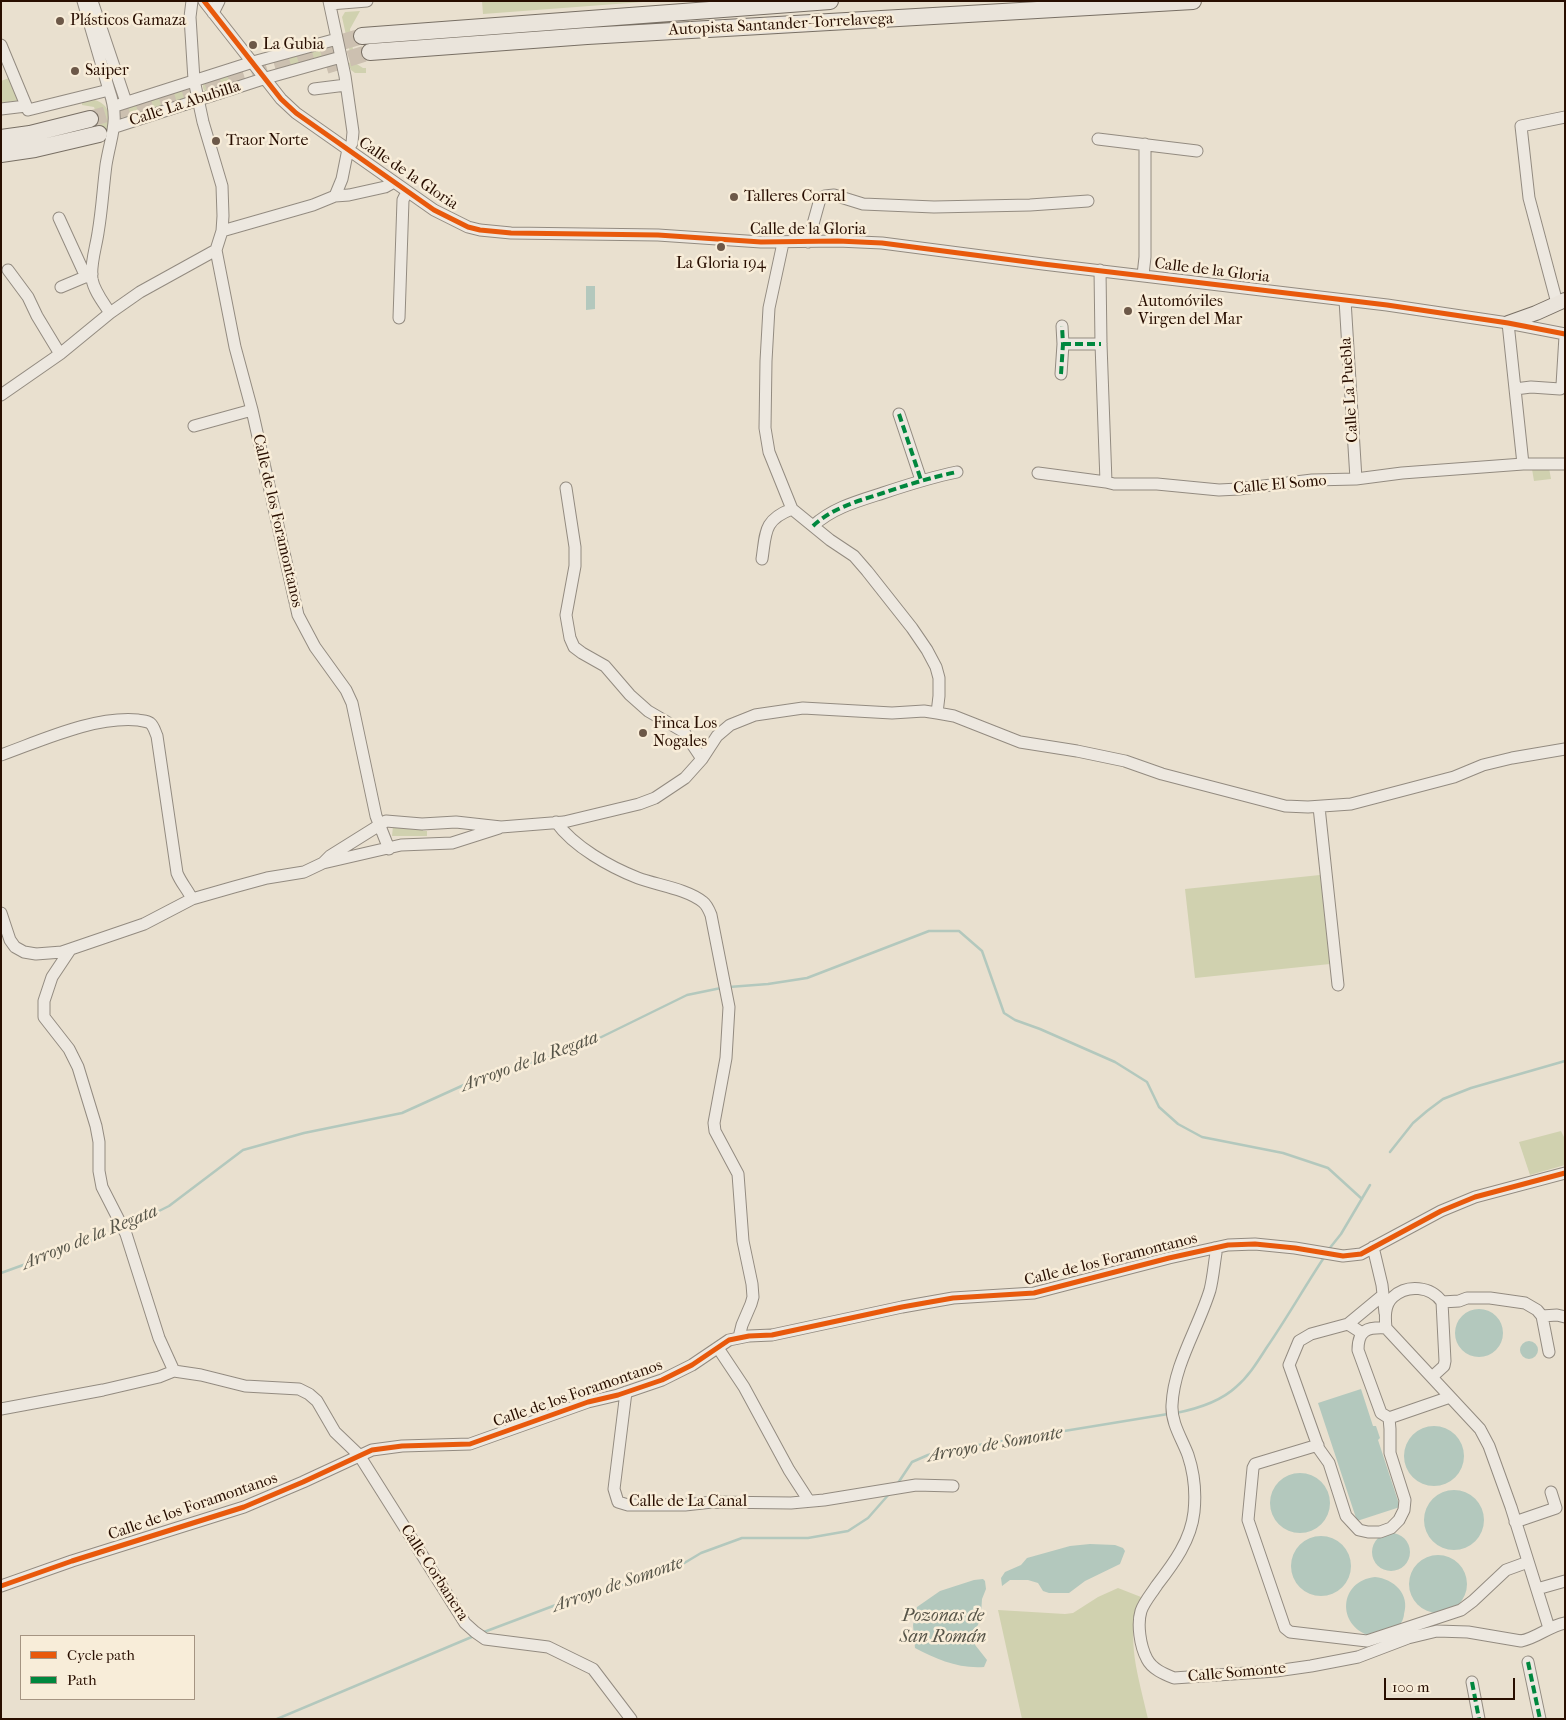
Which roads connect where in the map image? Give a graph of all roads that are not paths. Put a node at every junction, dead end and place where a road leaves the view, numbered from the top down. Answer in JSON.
{"nodes":[{"id":1,"x":83,"y":1,"type":"edge"},
{"id":2,"x":92,"y":1,"type":"edge"},
{"id":3,"x":192,"y":1,"type":"edge"},
{"id":4,"x":204,"y":1,"type":"edge"},
{"id":5,"x":219,"y":1,"type":"edge"},
{"id":6,"x":367,"y":1,"type":"edge"},
{"id":7,"x":830,"y":1,"type":"edge"},
{"id":8,"x":1193,"y":1,"type":"edge"},
{"id":9,"x":330,"y":3,"type":"edge"},
{"id":10,"x":213,"y":13,"type":"junction"},
{"id":11,"x":362,"y":36,"type":"tunnel mouth"},
{"id":12,"x":337,"y":39,"type":"junction"},
{"id":13,"x":1,"y":45,"type":"edge"},
{"id":14,"x":370,"y":52,"type":"tunnel mouth"},
{"id":15,"x":341,"y":57,"type":"junction"},
{"id":16,"x":253,"y":62,"type":"junction"},
{"id":17,"x":266,"y":78,"type":"junction"},
{"id":18,"x":194,"y":80,"type":"junction"},
{"id":19,"x":346,"y":84,"type":"junction"},
{"id":20,"x":314,"y":89,"type":"dead end"},
{"id":21,"x":110,"y":90,"type":"junction"},
{"id":22,"x":198,"y":99,"type":"junction"},
{"id":23,"x":120,"y":104,"type":"junction"},
{"id":24,"x":27,"y":108,"type":"junction"},
{"id":25,"x":1,"y":109,"type":"edge"},
{"id":26,"x":1565,"y":117,"type":"edge"},
{"id":27,"x":90,"y":119,"type":"tunnel mouth"},
{"id":28,"x":115,"y":127,"type":"junction"},
{"id":29,"x":99,"y":134,"type":"tunnel mouth"},
{"id":30,"x":1,"y":138,"type":"edge"},
{"id":31,"x":1098,"y":139,"type":"dead end"},
{"id":32,"x":1145,"y":144,"type":"junction"},
{"id":33,"x":348,"y":149,"type":"junction"},
{"id":34,"x":1197,"y":151,"type":"dead end"},
{"id":35,"x":1,"y":154,"type":"edge"},
{"id":36,"x":394,"y":182,"type":"junction"},
{"id":37,"x":407,"y":192,"type":"junction"},
{"id":38,"x":335,"y":196,"type":"junction"},
{"id":39,"x":1088,"y":201,"type":"dead end"},
{"id":40,"x":59,"y":218,"type":"dead end"},
{"id":41,"x":222,"y":231,"type":"junction"},
{"id":42,"x":808,"y":242,"type":"junction"},
{"id":43,"x":783,"y":243,"type":"junction"},
{"id":44,"x":216,"y":250,"type":"junction"},
{"id":45,"x":8,"y":270,"type":"dead end"},
{"id":46,"x":1100,"y":270,"type":"junction"},
{"id":47,"x":1142,"y":275,"type":"junction"},
{"id":48,"x":89,"y":276,"type":"junction"},
{"id":49,"x":61,"y":287,"type":"dead end"},
{"id":50,"x":1345,"y":300,"type":"junction"},
{"id":51,"x":1561,"y":301,"type":"edge"},
{"id":52,"x":110,"y":313,"type":"junction"},
{"id":53,"x":1536,"y":313,"type":"junction"},
{"id":54,"x":399,"y":318,"type":"dead end"},
{"id":55,"x":1508,"y":323,"type":"junction"},
{"id":56,"x":1062,"y":326,"type":"dead end"},
{"id":57,"x":1525,"y":326,"type":"junction"},
{"id":58,"x":1565,"y":335,"type":"edge"},
{"id":59,"x":1063,"y":344,"type":"junction"},
{"id":60,"x":1101,"y":344,"type":"junction"},
{"id":61,"x":60,"y":354,"type":"junction"},
{"id":62,"x":1061,"y":374,"type":"dead end"},
{"id":63,"x":1516,"y":390,"type":"junction"},
{"id":64,"x":1,"y":395,"type":"edge"},
{"id":65,"x":252,"y":410,"type":"junction"},
{"id":66,"x":900,"y":414,"type":"dead end"},
{"id":67,"x":194,"y":426,"type":"dead end"},
{"id":68,"x":1523,"y":464,"type":"junction"},
{"id":69,"x":1565,"y":464,"type":"edge"},
{"id":70,"x":957,"y":472,"type":"dead end"},
{"id":71,"x":1038,"y":473,"type":"dead end"},
{"id":72,"x":1356,"y":479,"type":"junction"},
{"id":73,"x":921,"y":480,"type":"junction"},
{"id":74,"x":1106,"y":482,"type":"junction"},
{"id":75,"x":566,"y":488,"type":"dead end"},
{"id":76,"x":792,"y":509,"type":"junction"},
{"id":77,"x":813,"y":526,"type":"junction"},
{"id":78,"x":762,"y":559,"type":"dead end"},
{"id":79,"x":936,"y":712,"type":"junction"},
{"id":80,"x":1565,"y":749,"type":"edge"},
{"id":81,"x":1,"y":755,"type":"edge"},
{"id":82,"x":702,"y":759,"type":"junction"},
{"id":83,"x":1319,"y":807,"type":"junction"},
{"id":84,"x":556,"y":822,"type":"junction"},
{"id":85,"x":380,"y":824,"type":"junction"},
{"id":86,"x":501,"y":827,"type":"junction"},
{"id":87,"x":389,"y":849,"type":"junction"},
{"id":88,"x":323,"y":863,"type":"junction"},
{"id":89,"x":192,"y":899,"type":"junction"},
{"id":90,"x":1,"y":913,"type":"edge"},
{"id":91,"x":70,"y":950,"type":"junction"},
{"id":92,"x":1338,"y":985,"type":"dead end"},
{"id":93,"x":1565,"y":1173,"type":"edge"},
{"id":94,"x":1373,"y":1247,"type":"junction"},
{"id":95,"x":1214,"y":1248,"type":"junction"},
{"id":96,"x":1382,"y":1295,"type":"junction"},
{"id":97,"x":1442,"y":1302,"type":"junction"},
{"id":98,"x":1385,"y":1313,"type":"junction"},
{"id":99,"x":1542,"y":1316,"type":"junction"},
{"id":100,"x":1565,"y":1317,"type":"edge"},
{"id":101,"x":1348,"y":1324,"type":"junction"},
{"id":102,"x":1386,"y":1328,"type":"junction"},
{"id":103,"x":1362,"y":1333,"type":"junction"},
{"id":104,"x":738,"y":1337,"type":"junction"},
{"id":105,"x":718,"y":1348,"type":"junction"},
{"id":106,"x":1549,"y":1352,"type":"dead end"},
{"id":107,"x":174,"y":1371,"type":"junction"},
{"id":108,"x":1432,"y":1377,"type":"junction"},
{"id":109,"x":626,"y":1392,"type":"junction"},
{"id":110,"x":1450,"y":1397,"type":"junction"},
{"id":111,"x":1,"y":1409,"type":"edge"},
{"id":112,"x":1389,"y":1418,"type":"junction"},
{"id":113,"x":1318,"y":1445,"type":"junction"},
{"id":114,"x":359,"y":1455,"type":"junction"},
{"id":115,"x":953,"y":1486,"type":"dead end"},
{"id":116,"x":1551,"y":1492,"type":"dead end"},
{"id":117,"x":809,"y":1501,"type":"junction"},
{"id":118,"x":1515,"y":1522,"type":"junction"},
{"id":119,"x":1528,"y":1562,"type":"junction"},
{"id":120,"x":1565,"y":1582,"type":"edge"},
{"id":121,"x":1,"y":1586,"type":"edge"},
{"id":122,"x":1537,"y":1589,"type":"junction"},
{"id":123,"x":1565,"y":1623,"type":"edge"},
{"id":124,"x":1549,"y":1628,"type":"junction"},
{"id":125,"x":1528,"y":1662,"type":"dead end"},
{"id":126,"x":1472,"y":1682,"type":"dead end"},
{"id":127,"x":631,"y":1719,"type":"edge"},
{"id":128,"x":1479,"y":1719,"type":"edge"},
{"id":129,"x":1540,"y":1719,"type":"edge"}],
"edges":[{"from":1,"to":21,"type":"street"},
{"from":2,"to":23,"type":"street"},
{"from":3,"to":18,"type":"street","name":"Calle de los Foramontanos"},
{"from":4,"to":10,"type":"street","name":"Calle de la Gloria"},
{"from":5,"to":10,"type":"street"},
{"from":6,"to":9,"type":"street"},
{"from":7,"to":11,"type":"highway","name":"Autopista Santander-Torrelavega"},
{"from":8,"to":14,"type":"highway","name":"Autopista Santander-Torrelavega"},
{"from":9,"to":12,"type":"street"},
{"from":10,"to":16,"type":"street","name":"Calle de la Gloria"},
{"from":12,"to":15,"type":"street"},
{"from":12,"to":16,"type":"street","name":"Calle La Abubilla"},
{"from":13,"to":24,"type":"street"},
{"from":15,"to":17,"type":"street","name":"Calle La Abubilla"},
{"from":15,"to":19,"type":"street"},
{"from":16,"to":17,"type":"street","name":"Calle de la Gloria"},
{"from":16,"to":18,"type":"street","name":"Calle La Abubilla"},
{"from":17,"to":22,"type":"street","name":"Calle La Abubilla"},
{"from":17,"to":33,"type":"street","name":"Calle de la Gloria"},
{"from":18,"to":22,"type":"street","name":"Calle de los Foramontanos"},
{"from":18,"to":23,"type":"street","name":"Calle La Abubilla"},
{"from":19,"to":20,"type":"street"},
{"from":19,"to":33,"type":"street"},
{"from":21,"to":23,"type":"street"},
{"from":21,"to":24,"type":"street"},
{"from":22,"to":28,"type":"street","name":"Calle La Abubilla"},
{"from":22,"to":41,"type":"street","name":"Calle de los Foramontanos"},
{"from":23,"to":28,"type":"street"},
{"from":24,"to":25,"type":"street"},
{"from":26,"to":51,"type":"street"},
{"from":27,"to":30,"type":"highway"},
{"from":28,"to":48,"type":"street"},
{"from":29,"to":35,"type":"highway"},
{"from":31,"to":32,"type":"street"},
{"from":32,"to":34,"type":"street"},
{"from":32,"to":47,"type":"street"},
{"from":33,"to":36,"type":"street","name":"Calle de la Gloria"},
{"from":33,"to":38,"type":"street","name":"Calle de la Gloria"},
{"from":36,"to":37,"type":"street","name":"Calle de la Gloria"},
{"from":36,"to":38,"type":"street","name":"Calle de la Gloria"},
{"from":37,"to":43,"type":"street","name":"Calle de la Gloria"},
{"from":37,"to":54,"type":"street","name":"Calle de la Gloria"},
{"from":38,"to":41,"type":"street","name":"Calle de la Gloria"},
{"from":39,"to":42,"type":"street","name":"Calle de la Gloria"},
{"from":40,"to":48,"type":"street"},
{"from":41,"to":44,"type":"street","name":"Calle de los Foramontanos"},
{"from":42,"to":43,"type":"street","name":"Calle de la Gloria"},
{"from":42,"to":46,"type":"street","name":"Calle de la Gloria"},
{"from":43,"to":76,"type":"street","name":"Calle de la Gloria"},
{"from":44,"to":52,"type":"street"},
{"from":44,"to":65,"type":"street","name":"Calle de los Foramontanos"},
{"from":45,"to":61,"type":"street"},
{"from":46,"to":47,"type":"street","name":"Calle de la Gloria"},
{"from":46,"to":60,"type":"street"},
{"from":47,"to":50,"type":"street","name":"Calle de la Gloria"},
{"from":48,"to":49,"type":"street"},
{"from":48,"to":52,"type":"street"},
{"from":50,"to":55,"type":"street","name":"Calle de la Gloria"},
{"from":50,"to":72,"type":"street","name":"Calle La Puebla"},
{"from":51,"to":53,"type":"main road"},
{"from":52,"to":61,"type":"street"},
{"from":53,"to":55,"type":"main road"},
{"from":53,"to":57,"type":"main road"},
{"from":55,"to":57,"type":"street","name":"Calle de la Gloria"},
{"from":55,"to":63,"type":"street"},
{"from":56,"to":59,"type":"street"},
{"from":57,"to":58,"type":"street"},
{"from":58,"to":63,"type":"street"},
{"from":59,"to":60,"type":"street"},
{"from":59,"to":62,"type":"street"},
{"from":60,"to":74,"type":"street"},
{"from":61,"to":64,"type":"street"},
{"from":63,"to":68,"type":"street"},
{"from":65,"to":67,"type":"street","name":"Calle de los Foramontanos"},
{"from":65,"to":85,"type":"street","name":"Calle de los Foramontanos"},
{"from":66,"to":73,"type":"street"},
{"from":68,"to":69,"type":"street","name":"Calle El Somo"},
{"from":68,"to":72,"type":"street","name":"Calle El Somo"},
{"from":70,"to":73,"type":"street"},
{"from":71,"to":74,"type":"street","name":"Calle El Somo"},
{"from":72,"to":74,"type":"street","name":"Calle El Somo"},
{"from":73,"to":77,"type":"street"},
{"from":75,"to":82,"type":"street"},
{"from":76,"to":77,"type":"street","name":"Calle de la Gloria"},
{"from":76,"to":78,"type":"street"},
{"from":77,"to":79,"type":"street","name":"Calle de la Gloria"},
{"from":79,"to":82,"type":"street"},
{"from":79,"to":83,"type":"street"},
{"from":80,"to":83,"type":"street"},
{"from":81,"to":89,"type":"street"},
{"from":82,"to":84,"type":"street"},
{"from":83,"to":92,"type":"street"},
{"from":84,"to":86,"type":"street"},
{"from":84,"to":104,"type":"street"},
{"from":85,"to":86,"type":"street"},
{"from":85,"to":87,"type":"street","name":"Calle de los Foramontanos"},
{"from":85,"to":88,"type":"street"},
{"from":86,"to":87,"type":"street"},
{"from":87,"to":88,"type":"street"},
{"from":88,"to":89,"type":"street"},
{"from":89,"to":91,"type":"street"},
{"from":90,"to":91,"type":"street"},
{"from":91,"to":107,"type":"street"},
{"from":93,"to":94,"type":"street","name":"Calle de los Foramontanos"},
{"from":94,"to":95,"type":"street","name":"Calle de los Foramontanos"},
{"from":94,"to":96,"type":"street"},
{"from":95,"to":104,"type":"street","name":"Calle de los Foramontanos"},
{"from":95,"to":124,"type":"street","name":"Calle Somonte"},
{"from":96,"to":98,"type":"street"},
{"from":96,"to":101,"type":"street"},
{"from":97,"to":98,"type":"street"},
{"from":97,"to":99,"type":"street"},
{"from":97,"to":108,"type":"street"},
{"from":98,"to":102,"type":"street"},
{"from":99,"to":100,"type":"street"},
{"from":99,"to":106,"type":"street"},
{"from":101,"to":103,"type":"street"},
{"from":101,"to":113,"type":"street"},
{"from":102,"to":103,"type":"street"},
{"from":102,"to":108,"type":"street"},
{"from":103,"to":112,"type":"street"},
{"from":104,"to":105,"type":"street","name":"Calle de los Foramontanos"},
{"from":105,"to":109,"type":"street","name":"Calle de los Foramontanos"},
{"from":105,"to":117,"type":"street"},
{"from":107,"to":111,"type":"street"},
{"from":107,"to":114,"type":"street","name":"Calle Corbanera"},
{"from":108,"to":110,"type":"street"},
{"from":109,"to":114,"type":"street","name":"Calle de los Foramontanos"},
{"from":109,"to":117,"type":"street","name":"Calle de La Canal"},
{"from":110,"to":112,"type":"street"},
{"from":110,"to":118,"type":"street"},
{"from":112,"to":113,"type":"street"},
{"from":113,"to":119,"type":"street"},
{"from":114,"to":121,"type":"street","name":"Calle de los Foramontanos"},
{"from":114,"to":127,"type":"street","name":"Calle Corbanera"},
{"from":115,"to":117,"type":"street","name":"Calle de La Canal"},
{"from":116,"to":118,"type":"street"},
{"from":118,"to":119,"type":"street"},
{"from":119,"to":122,"type":"street"},
{"from":120,"to":122,"type":"street"},
{"from":122,"to":124,"type":"street"},
{"from":123,"to":124,"type":"street","name":"Calle Somonte"},
{"from":125,"to":129,"type":"street"},
{"from":126,"to":128,"type":"street"}]}
